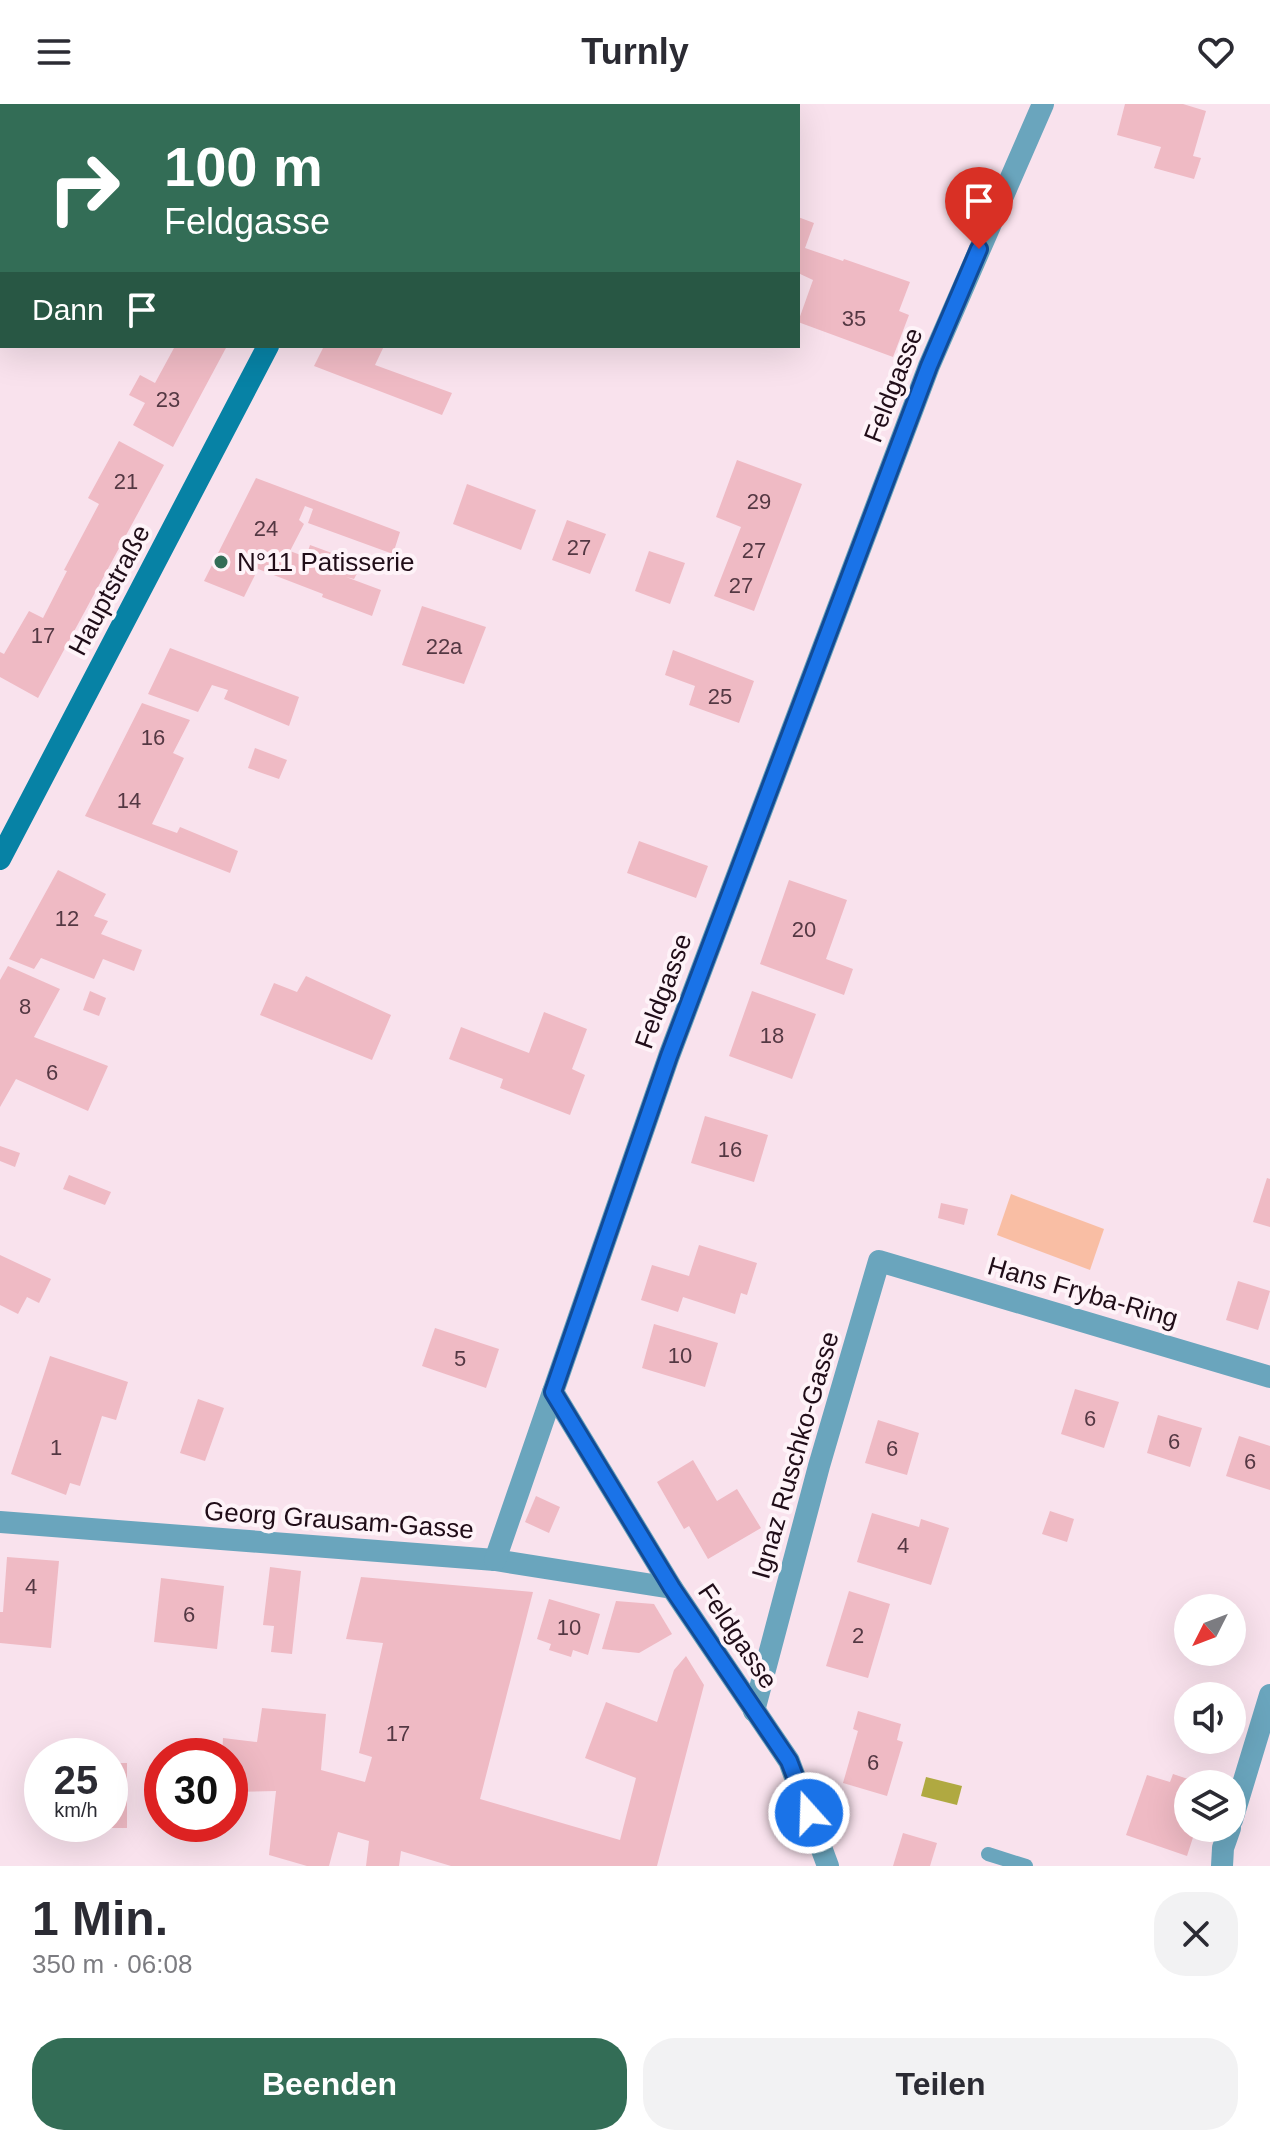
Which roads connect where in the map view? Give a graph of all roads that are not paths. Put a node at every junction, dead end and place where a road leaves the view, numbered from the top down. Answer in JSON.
{"nodes":[{"id":1,"x":1043,"y":104,"type":"edge"},
{"id":2,"x":267,"y":348,"type":"edge"},
{"id":3,"x":0,"y":859,"type":"edge"},
{"id":4,"x":879,"y":1261,"type":"joint"},
{"id":5,"x":1270,"y":1377,"type":"edge"},
{"id":6,"x":553,"y":1392,"type":"junction"},
{"id":7,"x":0,"y":1522,"type":"edge"},
{"id":8,"x":495,"y":1560,"type":"junction"},
{"id":9,"x":672,"y":1588,"type":"junction"},
{"id":10,"x":1270,"y":1695,"type":"edge"},
{"id":11,"x":754,"y":1711,"type":"junction"},
{"id":12,"x":1246,"y":1774,"type":"edge"},
{"id":13,"x":1225,"y":1842,"type":"edge"},
{"id":14,"x":988,"y":1854,"type":"dead end"},
{"id":15,"x":828,"y":1866,"type":"edge"},
{"id":16,"x":1026,"y":1866,"type":"edge"},
{"id":17,"x":1222,"y":1866,"type":"edge"}],
"edges":[{"from":1,"to":6,"type":"street","name":"Feldgasse"},
{"from":2,"to":3,"type":"main road","name":"Hauptstraße"},
{"from":4,"to":5,"type":"street","name":"Hans Fryba-Ring"},
{"from":4,"to":11,"type":"street","name":"Ignaz Ruschko-Gasse"},
{"from":6,"to":8,"type":"street"},
{"from":6,"to":9,"type":"street","name":"Feldgasse"},
{"from":7,"to":8,"type":"street","name":"Georg Grausam-Gasse"},
{"from":8,"to":9,"type":"street","name":"Georg Grausam-Gasse"},
{"from":9,"to":11,"type":"street","name":"Feldgasse"},
{"from":10,"to":12,"type":"street"},
{"from":11,"to":15,"type":"street","name":"Feldgasse"},
{"from":13,"to":17,"type":"street"},
{"from":14,"to":16,"type":"lane"}]}
